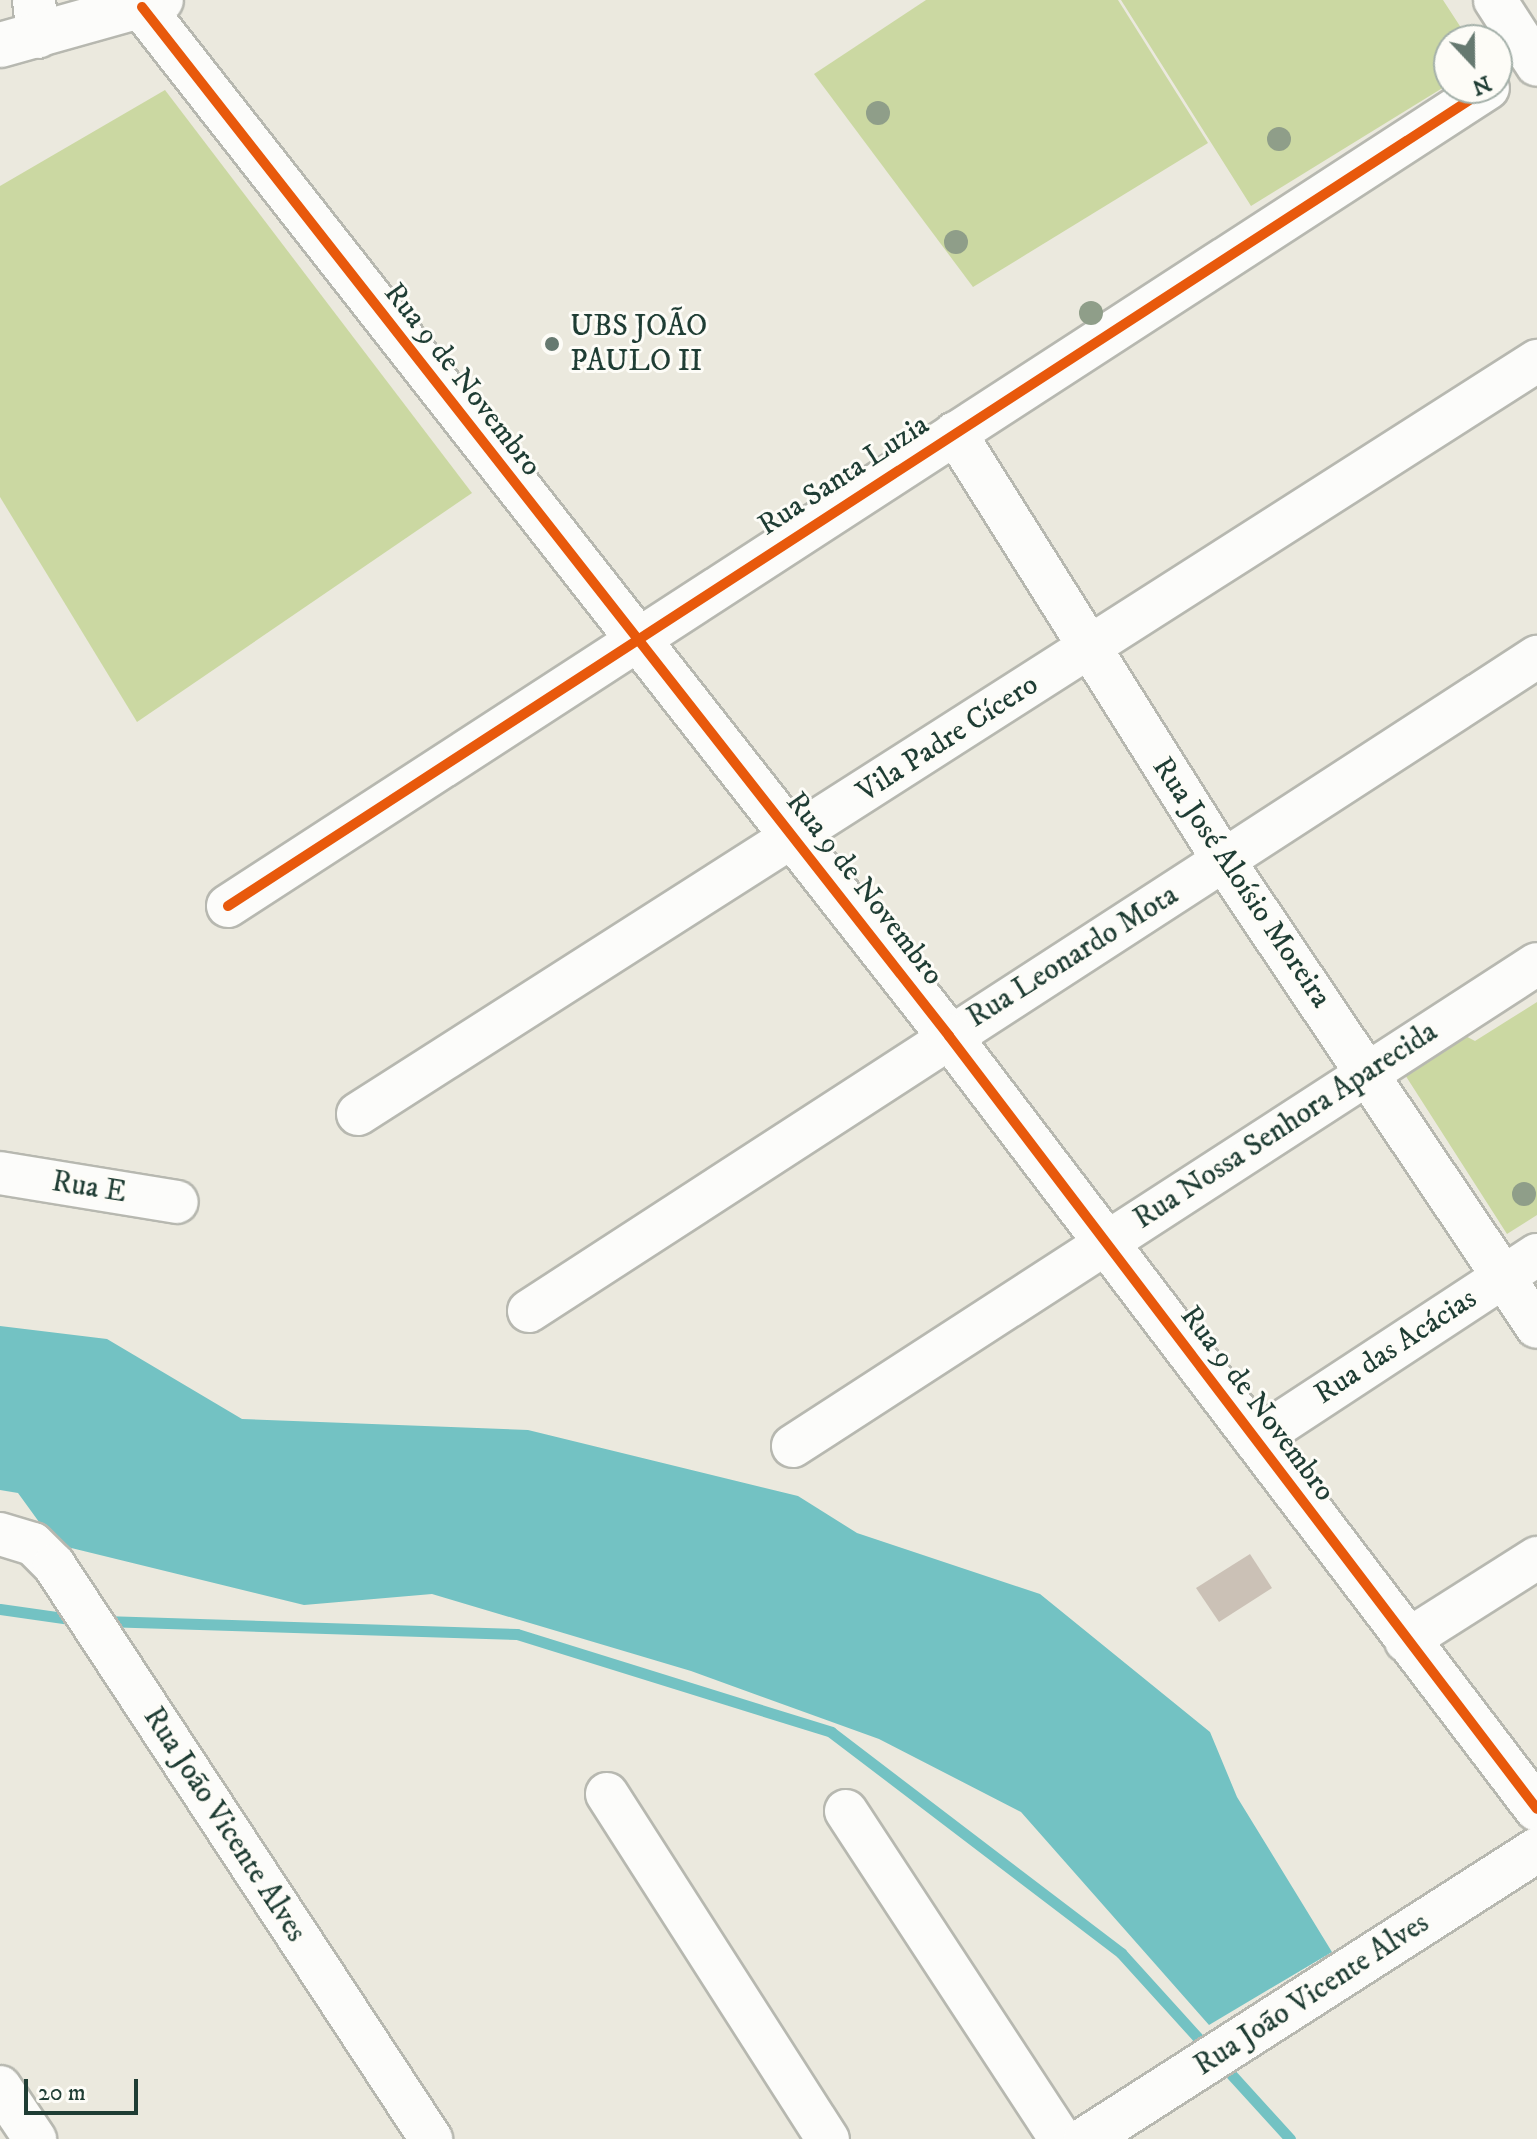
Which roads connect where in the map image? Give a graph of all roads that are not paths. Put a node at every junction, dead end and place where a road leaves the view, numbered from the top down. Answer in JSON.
{"nodes":[{"id":1,"x":1495,"y":0,"type":"edge"},
{"id":2,"x":151,"y":3,"type":"edge"},
{"id":3,"x":24,"y":27,"type":"edge"},
{"id":4,"x":1536,"y":60,"type":"edge"},
{"id":5,"x":1513,"y":73,"type":"edge"},
{"id":6,"x":1463,"y":104,"type":"edge"},
{"id":7,"x":1537,"y":361,"type":"edge"},
{"id":8,"x":955,"y":433,"type":"junction"},
{"id":9,"x":635,"y":639,"type":"junction"},
{"id":10,"x":1089,"y":646,"type":"junction"},
{"id":11,"x":1537,"y":657,"type":"edge"},
{"id":12,"x":795,"y":840,"type":"junction"},
{"id":13,"x":1224,"y":861,"type":"junction"},
{"id":14,"x":228,"y":906,"type":"dead end"},
{"id":15,"x":1537,"y":964,"type":"edge"},
{"id":16,"x":949,"y":1036,"type":"junction"},
{"id":17,"x":1369,"y":1073,"type":"junction"},
{"id":18,"x":358,"y":1114,"type":"dead end"},
{"id":19,"x":0,"y":1173,"type":"edge"},
{"id":20,"x":177,"y":1202,"type":"dead end"},
{"id":21,"x":1105,"y":1242,"type":"junction"},
{"id":22,"x":1521,"y":1265,"type":"edge"},
{"id":23,"x":529,"y":1311,"type":"dead end"},
{"id":24,"x":1537,"y":1327,"type":"edge"},
{"id":25,"x":1255,"y":1440,"type":"junction"},
{"id":26,"x":793,"y":1446,"type":"dead end"},
{"id":27,"x":0,"y":1534,"type":"edge"},
{"id":28,"x":1537,"y":1558,"type":"edge"},
{"id":29,"x":1406,"y":1641,"type":"junction"},
{"id":30,"x":607,"y":1794,"type":"dead end"},
{"id":31,"x":1537,"y":1809,"type":"edge"},
{"id":32,"x":846,"y":1811,"type":"dead end"},
{"id":33,"x":1537,"y":1850,"type":"edge"},
{"id":34,"x":0,"y":2087,"type":"edge"},
{"id":35,"x":35,"y":2139,"type":"edge"},
{"id":36,"x":431,"y":2139,"type":"edge"},
{"id":37,"x":828,"y":2139,"type":"edge"},
{"id":38,"x":1061,"y":2139,"type":"edge"},
{"id":39,"x":1086,"y":2139,"type":"edge"}],
"edges":[{"from":1,"to":4,"type":"street"},
{"from":2,"to":3,"type":"street"},
{"from":2,"to":9,"type":"street","name":"Rua 9 de Novembro"},
{"from":4,"to":5,"type":"street"},
{"from":6,"to":8,"type":"street","name":"Rua Santa Luzia"},
{"from":7,"to":10,"type":"street","name":"Vila Padre Cícero"},
{"from":8,"to":9,"type":"street","name":"Rua Santa Luzia"},
{"from":8,"to":10,"type":"street","name":"Rua José Aloísio Moreira"},
{"from":9,"to":12,"type":"street","name":"Rua 9 de Novembro"},
{"from":9,"to":14,"type":"street","name":"Rua Santa Luzia"},
{"from":10,"to":12,"type":"street","name":"Vila Padre Cícero"},
{"from":10,"to":13,"type":"street","name":"Rua José Aloísio Moreira"},
{"from":11,"to":13,"type":"street","name":"Rua Leonardo Mota"},
{"from":12,"to":16,"type":"street","name":"Rua 9 de Novembro"},
{"from":12,"to":18,"type":"street","name":"Vila Padre Cícero"},
{"from":13,"to":16,"type":"street","name":"Rua Leonardo Mota"},
{"from":13,"to":17,"type":"street","name":"Rua José Aloísio Moreira"},
{"from":15,"to":17,"type":"street","name":"Rua Nossa Senhora Aparecida"},
{"from":16,"to":21,"type":"street","name":"Rua 9 de Novembro"},
{"from":16,"to":23,"type":"street","name":"Rua Leonardo Mota"},
{"from":17,"to":21,"type":"street","name":"Rua Nossa Senhora Aparecida"},
{"from":17,"to":22,"type":"street","name":"Rua José Aloísio Moreira"},
{"from":19,"to":20,"type":"street","name":"Rua E"},
{"from":21,"to":25,"type":"street","name":"Rua 9 de Novembro"},
{"from":21,"to":26,"type":"street","name":"Rua Nossa Senhora Aparecida"},
{"from":22,"to":24,"type":"street","name":"Rua José Aloísio Moreira"},
{"from":22,"to":25,"type":"street","name":"Rua das Acácias"},
{"from":25,"to":29,"type":"street","name":"Rua 9 de Novembro"},
{"from":27,"to":36,"type":"street","name":"Rua João Vicente Alves"},
{"from":28,"to":29,"type":"street"},
{"from":29,"to":31,"type":"street","name":"Rua 9 de Novembro"},
{"from":30,"to":37,"type":"street"},
{"from":32,"to":38,"type":"street"},
{"from":33,"to":39,"type":"street","name":"Rua João Vicente Alves"},
{"from":34,"to":35,"type":"street"}]}
